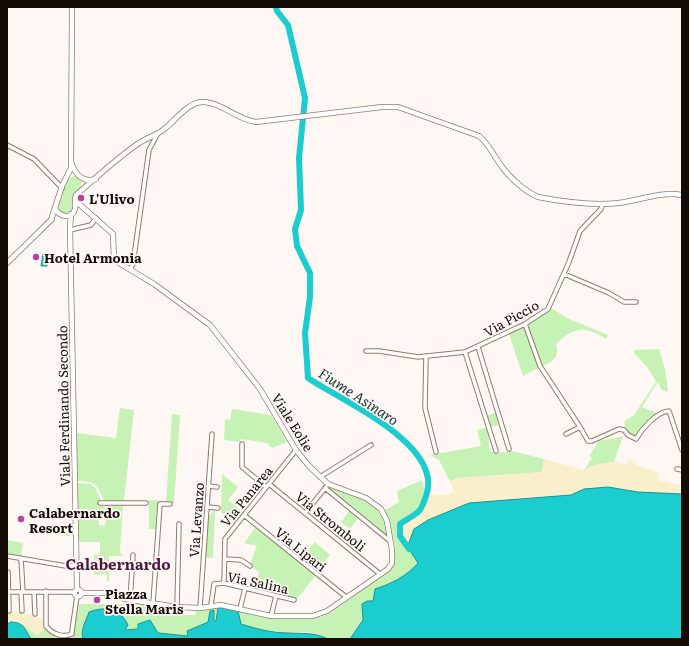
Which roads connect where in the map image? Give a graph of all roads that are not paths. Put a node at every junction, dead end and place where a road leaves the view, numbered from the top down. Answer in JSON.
{"nodes":[{"id":1,"x":72,"y":7,"type":"edge"},
{"id":2,"x":158,"y":133,"type":"junction"},
{"id":3,"x":7,"y":145,"type":"edge"},
{"id":4,"x":71,"y":158,"type":"junction"},
{"id":5,"x":76,"y":174,"type":"junction"},
{"id":6,"x":67,"y":178,"type":"junction"},
{"id":7,"x":83,"y":178,"type":"junction"},
{"id":8,"x":96,"y":179,"type":"junction"},
{"id":9,"x":57,"y":181,"type":"junction"},
{"id":10,"x":62,"y":188,"type":"junction"},
{"id":11,"x":83,"y":189,"type":"junction"},
{"id":12,"x":682,"y":195,"type":"edge"},
{"id":13,"x":75,"y":198,"type":"junction"},
{"id":14,"x":602,"y":204,"type":"junction"},
{"id":15,"x":55,"y":208,"type":"junction"},
{"id":16,"x":75,"y":210,"type":"junction"},
{"id":17,"x":88,"y":211,"type":"junction"},
{"id":18,"x":71,"y":214,"type":"junction"},
{"id":19,"x":62,"y":216,"type":"junction"},
{"id":20,"x":96,"y":218,"type":"junction"},
{"id":21,"x":51,"y":220,"type":"junction"},
{"id":22,"x":70,"y":229,"type":"junction"},
{"id":23,"x":7,"y":263,"type":"edge"},
{"id":24,"x":130,"y":269,"type":"junction"},
{"id":25,"x":564,"y":274,"type":"junction"},
{"id":26,"x":636,"y":302,"type":"dead end"},
{"id":27,"x":525,"y":324,"type":"junction"},
{"id":28,"x":478,"y":347,"type":"junction"},
{"id":29,"x":366,"y":351,"type":"dead end"},
{"id":30,"x":465,"y":352,"type":"junction"},
{"id":31,"x":426,"y":356,"type":"junction"},
{"id":32,"x":580,"y":427,"type":"junction"},
{"id":33,"x":212,"y":434,"type":"dead end"},
{"id":34,"x":566,"y":434,"type":"dead end"},
{"id":35,"x":242,"y":444,"type":"dead end"},
{"id":36,"x":371,"y":445,"type":"dead end"},
{"id":37,"x":509,"y":449,"type":"dead end"},
{"id":38,"x":296,"y":450,"type":"junction"},
{"id":39,"x":682,"y":450,"type":"edge"},
{"id":40,"x":496,"y":451,"type":"dead end"},
{"id":41,"x":436,"y":452,"type":"dead end"},
{"id":42,"x":677,"y":469,"type":"dead end"},
{"id":43,"x":682,"y":470,"type":"edge"},
{"id":44,"x":320,"y":477,"type":"junction"},
{"id":45,"x":208,"y":486,"type":"junction"},
{"id":46,"x":267,"y":486,"type":"junction"},
{"id":47,"x":327,"y":486,"type":"junction"},
{"id":48,"x":217,"y":487,"type":"dead end"},
{"id":49,"x":100,"y":503,"type":"dead end"},
{"id":50,"x":146,"y":503,"type":"dead end"},
{"id":51,"x":170,"y":504,"type":"dead end"},
{"id":52,"x":207,"y":507,"type":"junction"},
{"id":53,"x":218,"y":508,"type":"dead end"},
{"id":54,"x":305,"y":513,"type":"junction"},
{"id":55,"x":244,"y":515,"type":"junction"},
{"id":56,"x":179,"y":524,"type":"dead end"},
{"id":57,"x":391,"y":541,"type":"junction"},
{"id":58,"x":133,"y":555,"type":"dead end"},
{"id":59,"x":7,"y":556,"type":"edge"},
{"id":60,"x":22,"y":558,"type":"junction"},
{"id":61,"x":224,"y":559,"type":"junction"},
{"id":62,"x":78,"y":565,"type":"junction"},
{"id":63,"x":250,"y":566,"type":"dead end"},
{"id":64,"x":8,"y":572,"type":"dead end"},
{"id":65,"x":380,"y":574,"type":"junction"},
{"id":66,"x":224,"y":583,"type":"junction"},
{"id":67,"x":245,"y":588,"type":"junction"},
{"id":68,"x":46,"y":591,"type":"junction"},
{"id":69,"x":8,"y":592,"type":"edge"},
{"id":70,"x":22,"y":592,"type":"junction"},
{"id":71,"x":34,"y":592,"type":"junction"},
{"id":72,"x":76,"y":592,"type":"junction"},
{"id":73,"x":276,"y":596,"type":"junction"},
{"id":74,"x":346,"y":598,"type":"junction"},
{"id":75,"x":130,"y":599,"type":"junction"},
{"id":76,"x":294,"y":600,"type":"dead end"},
{"id":77,"x":153,"y":602,"type":"junction"},
{"id":78,"x":211,"y":605,"type":"junction"},
{"id":79,"x":177,"y":606,"type":"junction"},
{"id":80,"x":200,"y":608,"type":"junction"},
{"id":81,"x":240,"y":608,"type":"junction"},
{"id":82,"x":9,"y":611,"type":"dead end"},
{"id":83,"x":22,"y":611,"type":"dead end"},
{"id":84,"x":34,"y":614,"type":"dead end"},
{"id":85,"x":271,"y":616,"type":"junction"}],
"edges":[{"from":1,"to":4,"type":"street"},
{"from":2,"to":8,"type":"street"},
{"from":2,"to":14,"type":"street"},
{"from":2,"to":24,"type":"street"},
{"from":3,"to":9,"type":"street"},
{"from":4,"to":5,"type":"street"},
{"from":4,"to":6,"type":"street"},
{"from":5,"to":6,"type":"street"},
{"from":5,"to":7,"type":"street"},
{"from":6,"to":9,"type":"street"},
{"from":6,"to":10,"type":"street"},
{"from":7,"to":8,"type":"street"},
{"from":7,"to":11,"type":"street"},
{"from":8,"to":11,"type":"street"},
{"from":9,"to":10,"type":"street"},
{"from":10,"to":15,"type":"street"},
{"from":11,"to":13,"type":"street"},
{"from":12,"to":14,"type":"street"},
{"from":13,"to":16,"type":"street"},
{"from":13,"to":17,"type":"street","name":"Viale Eolie"},
{"from":14,"to":25,"type":"street","name":"Via Piccio"},
{"from":15,"to":19,"type":"street"},
{"from":15,"to":21,"type":"street"},
{"from":16,"to":17,"type":"street"},
{"from":16,"to":18,"type":"street"},
{"from":17,"to":20,"type":"street","name":"Viale Eolie"},
{"from":18,"to":19,"type":"street"},
{"from":18,"to":22,"type":"street","name":"Viale Ferdinando Secondo"},
{"from":19,"to":21,"type":"street"},
{"from":19,"to":22,"type":"street"},
{"from":20,"to":22,"type":"street"},
{"from":20,"to":24,"type":"street","name":"Viale Eolie"},
{"from":21,"to":23,"type":"street"},
{"from":22,"to":62,"type":"street","name":"Viale Ferdinando Secondo"},
{"from":24,"to":38,"type":"street","name":"Viale Eolie"},
{"from":25,"to":26,"type":"street"},
{"from":25,"to":27,"type":"street","name":"Via Piccio"},
{"from":27,"to":28,"type":"street","name":"Via Piccio"},
{"from":27,"to":32,"type":"street"},
{"from":28,"to":30,"type":"street","name":"Via Piccio"},
{"from":28,"to":37,"type":"street"},
{"from":29,"to":31,"type":"street","name":"Via Piccio"},
{"from":30,"to":31,"type":"street","name":"Via Piccio"},
{"from":30,"to":40,"type":"street"},
{"from":31,"to":41,"type":"street"},
{"from":32,"to":34,"type":"street"},
{"from":32,"to":39,"type":"street"},
{"from":33,"to":45,"type":"street","name":"Via Levanzo"},
{"from":35,"to":46,"type":"street","name":"Via Stromboli"},
{"from":36,"to":44,"type":"street"},
{"from":38,"to":44,"type":"street","name":"Viale Eolie"},
{"from":38,"to":46,"type":"street","name":"Via Panarea"},
{"from":42,"to":43,"type":"street"},
{"from":44,"to":47,"type":"street","name":"Viale Eolie"},
{"from":45,"to":48,"type":"street"},
{"from":45,"to":52,"type":"street","name":"Via Levanzo"},
{"from":46,"to":54,"type":"street","name":"Via Stromboli"},
{"from":46,"to":55,"type":"street","name":"Via Panarea"},
{"from":47,"to":54,"type":"street"},
{"from":47,"to":57,"type":"street"},
{"from":47,"to":57,"type":"street","name":"Viale Eolie"},
{"from":49,"to":50,"type":"street"},
{"from":51,"to":77,"type":"street"},
{"from":52,"to":53,"type":"street"},
{"from":52,"to":80,"type":"street","name":"Via Levanzo"},
{"from":54,"to":65,"type":"street","name":"Via Stromboli"},
{"from":55,"to":61,"type":"street","name":"Via Panarea"},
{"from":55,"to":74,"type":"street","name":"Via Lipari"},
{"from":56,"to":79,"type":"street"},
{"from":57,"to":65,"type":"street","name":"Viale Eolie"},
{"from":58,"to":75,"type":"street"},
{"from":59,"to":60,"type":"street"},
{"from":60,"to":62,"type":"street"},
{"from":60,"to":70,"type":"street"},
{"from":61,"to":63,"type":"street"},
{"from":61,"to":66,"type":"street","name":"Via Panarea"},
{"from":62,"to":72,"type":"street","name":"Viale Ferdinando Secondo"},
{"from":64,"to":69,"type":"street"},
{"from":65,"to":74,"type":"street","name":"Viale Eolie"},
{"from":66,"to":67,"type":"street","name":"Via Salina"},
{"from":66,"to":78,"type":"street","name":"Via Salina"},
{"from":67,"to":73,"type":"street","name":"Via Salina"},
{"from":67,"to":81,"type":"street"},
{"from":68,"to":71,"type":"street"},
{"from":68,"to":72,"type":"street"},
{"from":68,"to":72,"type":"street"},
{"from":69,"to":70,"type":"street"},
{"from":69,"to":82,"type":"street"},
{"from":70,"to":71,"type":"street"},
{"from":70,"to":83,"type":"street"},
{"from":71,"to":84,"type":"street"},
{"from":72,"to":75,"type":"street","name":"Viale Eolie"},
{"from":73,"to":76,"type":"street","name":"Via Salina"},
{"from":73,"to":85,"type":"street"},
{"from":74,"to":85,"type":"street","name":"Viale Eolie"},
{"from":75,"to":77,"type":"street","name":"Viale Eolie"},
{"from":77,"to":79,"type":"street","name":"Viale Eolie"},
{"from":78,"to":80,"type":"street","name":"Viale Eolie"},
{"from":78,"to":81,"type":"street","name":"Viale Eolie"},
{"from":79,"to":80,"type":"street","name":"Viale Eolie"},
{"from":81,"to":85,"type":"street","name":"Viale Eolie"}]}
